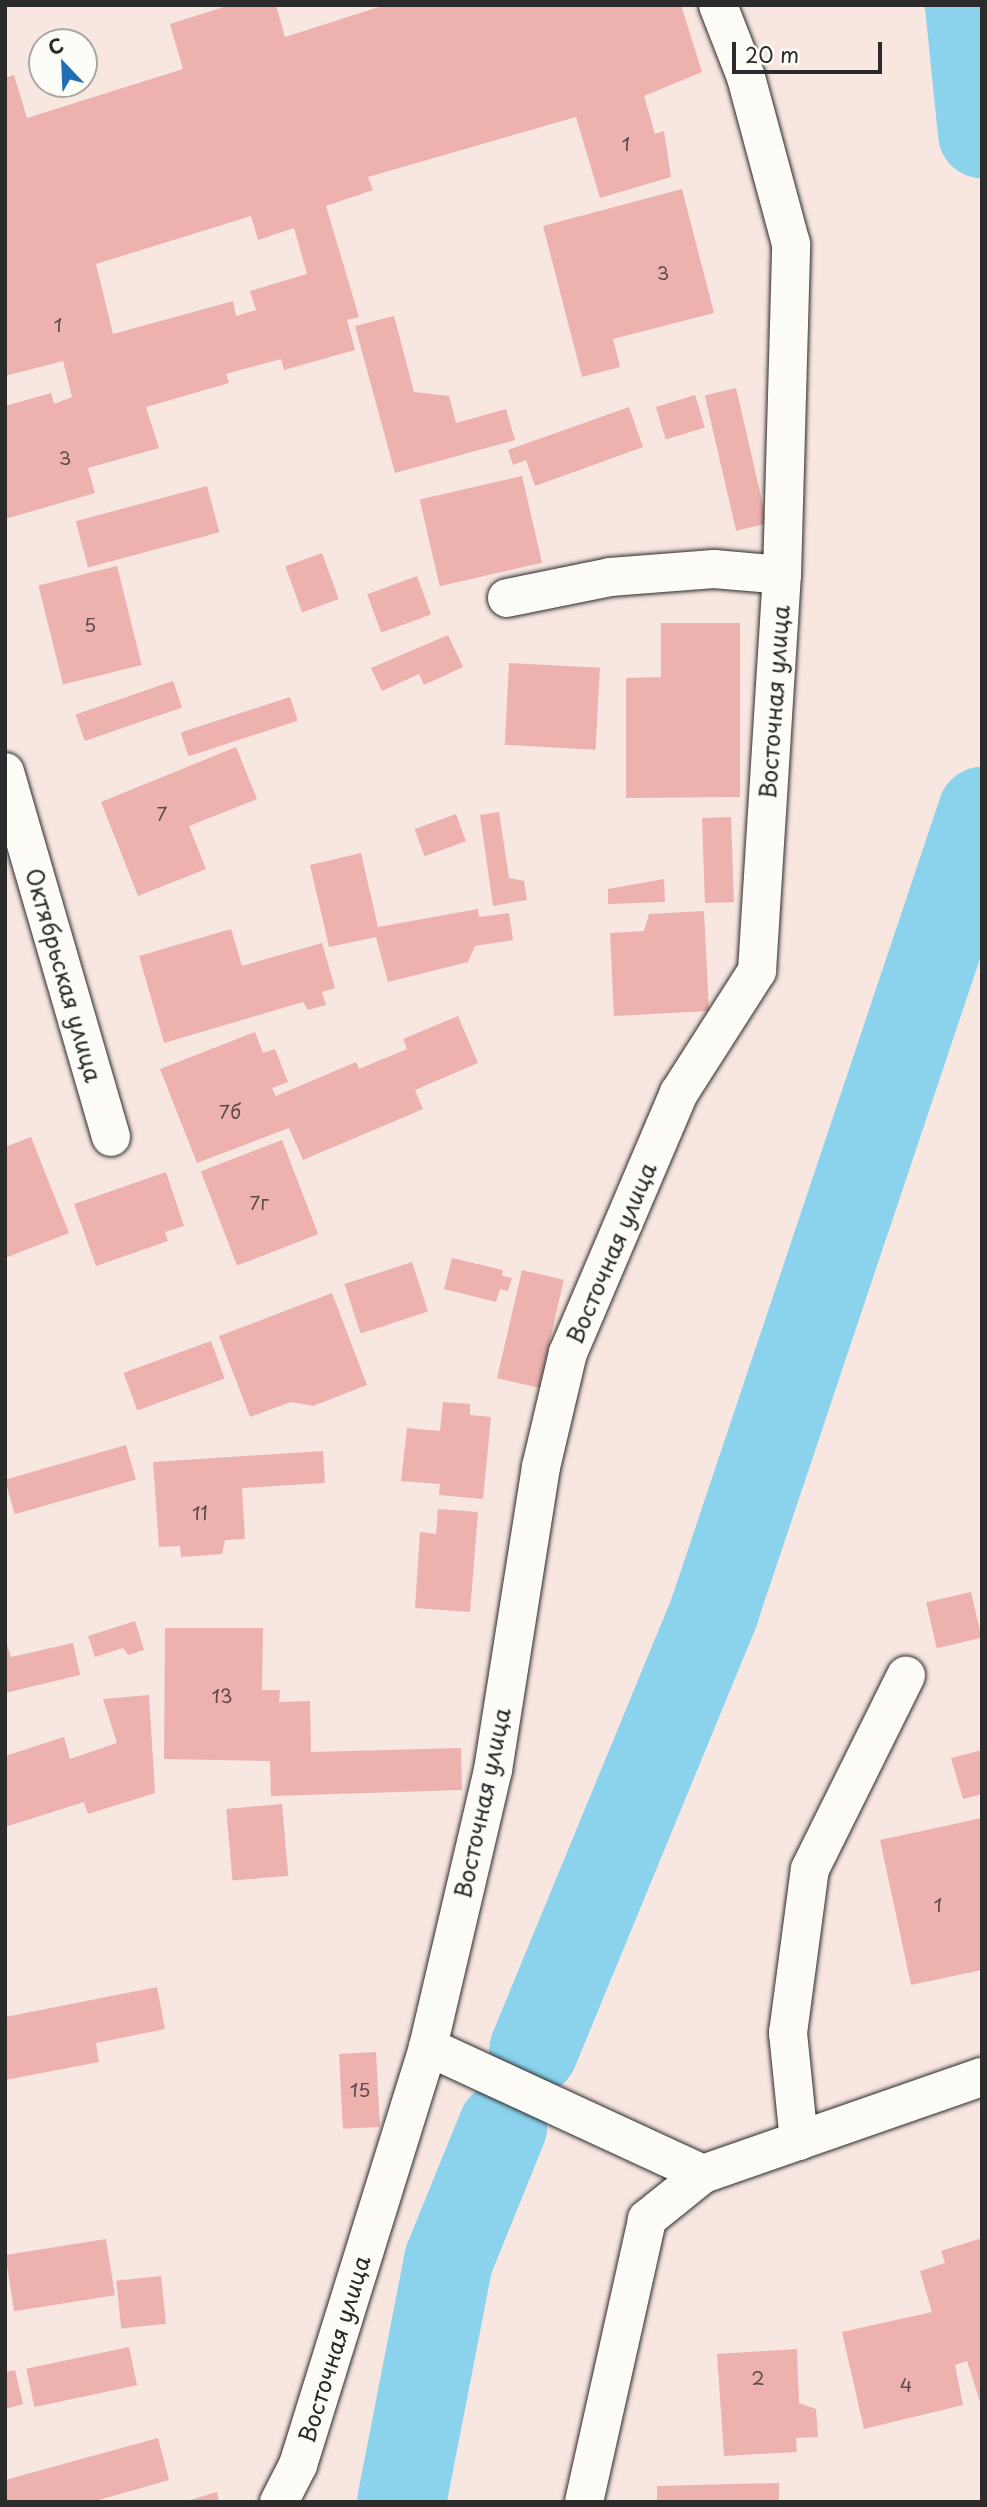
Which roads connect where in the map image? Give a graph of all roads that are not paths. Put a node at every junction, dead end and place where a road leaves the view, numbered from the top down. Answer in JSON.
{"nodes":[{"id":1,"x":718,"y":5,"type":"edge"},
{"id":2,"x":782,"y":575,"type":"junction"},
{"id":3,"x":507,"y":598,"type":"dead end"},
{"id":4,"x":5,"y":772,"type":"edge"},
{"id":5,"x":111,"y":1138,"type":"dead end"},
{"id":6,"x":906,"y":1676,"type":"dead end"},
{"id":7,"x":428,"y":2047,"type":"junction"},
{"id":8,"x":982,"y":2077,"type":"edge"},
{"id":9,"x":799,"y":2141,"type":"junction"},
{"id":10,"x":704,"y":2174,"type":"junction"},
{"id":11,"x":279,"y":2502,"type":"edge"},
{"id":12,"x":584,"y":2502,"type":"edge"}],
"edges":[{"from":1,"to":2,"type":"street","name":"Восточная улица"},
{"from":2,"to":3,"type":"street"},
{"from":2,"to":7,"type":"street","name":"Восточная улица"},
{"from":4,"to":5,"type":"street","name":"Октябрьская улица"},
{"from":6,"to":9,"type":"street"},
{"from":7,"to":10,"type":"street"},
{"from":7,"to":11,"type":"street","name":"Восточная улица"},
{"from":8,"to":9,"type":"street"},
{"from":9,"to":10,"type":"street"},
{"from":10,"to":12,"type":"street"}]}
